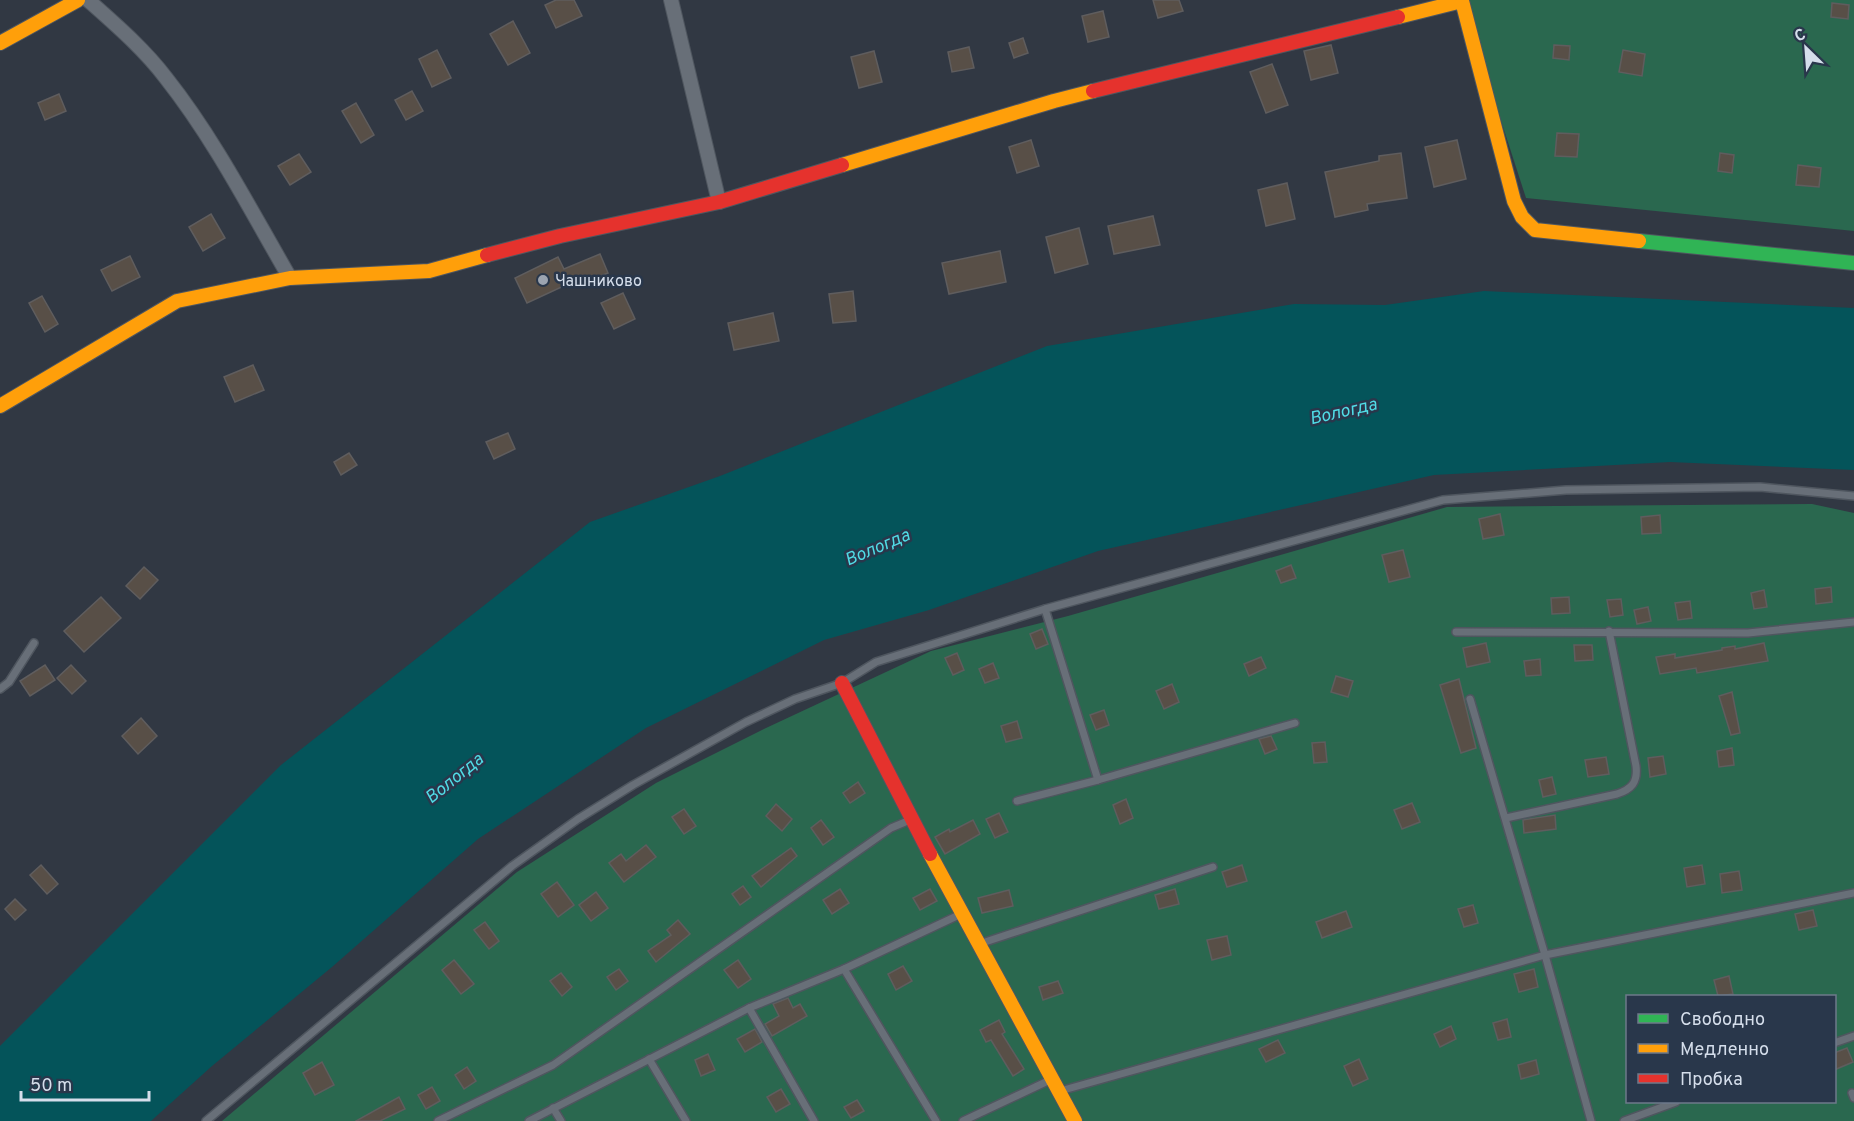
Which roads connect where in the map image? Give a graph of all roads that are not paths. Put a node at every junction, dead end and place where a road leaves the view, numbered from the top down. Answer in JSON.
{"nodes":[{"id":1,"x":78,"y":0,"type":"edge"},
{"id":2,"x":88,"y":0,"type":"edge"},
{"id":3,"x":671,"y":0,"type":"edge"},
{"id":4,"x":1462,"y":1,"type":"edge"},
{"id":5,"x":0,"y":43,"type":"edge"},
{"id":6,"x":719,"y":202,"type":"junction"},
{"id":7,"x":1854,"y":263,"type":"edge"},
{"id":8,"x":290,"y":278,"type":"junction"},
{"id":9,"x":0,"y":406,"type":"edge"},
{"id":10,"x":1854,"y":496,"type":"edge"},
{"id":11,"x":1045,"y":609,"type":"junction"},
{"id":12,"x":1854,"y":622,"type":"edge"},
{"id":13,"x":1609,"y":631,"type":"junction"},
{"id":14,"x":1456,"y":632,"type":"dead end"},
{"id":15,"x":33,"y":643,"type":"dead end"},
{"id":16,"x":842,"y":683,"type":"junction"},
{"id":17,"x":0,"y":689,"type":"edge"},
{"id":18,"x":1470,"y":699,"type":"dead end"},
{"id":19,"x":1295,"y":723,"type":"dead end"},
{"id":20,"x":1098,"y":780,"type":"junction"},
{"id":21,"x":1017,"y":801,"type":"dead end"},
{"id":22,"x":1506,"y":818,"type":"junction"},
{"id":23,"x":911,"y":819,"type":"junction"},
{"id":24,"x":1213,"y":867,"type":"dead end"},
{"id":25,"x":1854,"y":893,"type":"edge"},
{"id":26,"x":961,"y":914,"type":"junction"},
{"id":27,"x":978,"y":945,"type":"junction"},
{"id":28,"x":1545,"y":955,"type":"junction"},
{"id":29,"x":844,"y":969,"type":"junction"},
{"id":30,"x":749,"y":1008,"type":"junction"},
{"id":31,"x":1854,"y":1036,"type":"edge"},
{"id":32,"x":1836,"y":1042,"type":"edge"},
{"id":33,"x":649,"y":1059,"type":"junction"},
{"id":34,"x":1054,"y":1086,"type":"junction"},
{"id":35,"x":1671,"y":1103,"type":"edge"},
{"id":36,"x":554,"y":1108,"type":"junction"},
{"id":37,"x":206,"y":1121,"type":"edge"},
{"id":38,"x":438,"y":1121,"type":"edge"},
{"id":39,"x":529,"y":1121,"type":"edge"},
{"id":40,"x":561,"y":1121,"type":"edge"},
{"id":41,"x":686,"y":1121,"type":"edge"},
{"id":42,"x":814,"y":1121,"type":"edge"},
{"id":43,"x":936,"y":1121,"type":"edge"},
{"id":44,"x":963,"y":1121,"type":"edge"},
{"id":45,"x":1075,"y":1121,"type":"edge"},
{"id":46,"x":1590,"y":1121,"type":"edge"},
{"id":47,"x":1624,"y":1121,"type":"edge"}],
"edges":[{"from":1,"to":5,"type":"street"},
{"from":2,"to":8,"type":"street"},
{"from":3,"to":6,"type":"street"},
{"from":4,"to":6,"type":"street"},
{"from":4,"to":7,"type":"street"},
{"from":6,"to":8,"type":"street"},
{"from":8,"to":9,"type":"street"},
{"from":10,"to":11,"type":"lane"},
{"from":11,"to":16,"type":"lane"},
{"from":11,"to":20,"type":"lane"},
{"from":12,"to":13,"type":"lane"},
{"from":13,"to":14,"type":"lane"},
{"from":13,"to":22,"type":"lane"},
{"from":15,"to":17,"type":"lane"},
{"from":16,"to":23,"type":"street"},
{"from":16,"to":37,"type":"lane"},
{"from":18,"to":22,"type":"lane"},
{"from":19,"to":20,"type":"lane"},
{"from":20,"to":21,"type":"lane"},
{"from":22,"to":28,"type":"lane"},
{"from":23,"to":26,"type":"street"},
{"from":23,"to":38,"type":"lane"},
{"from":24,"to":27,"type":"lane"},
{"from":25,"to":28,"type":"lane"},
{"from":26,"to":27,"type":"street"},
{"from":26,"to":29,"type":"lane"},
{"from":27,"to":34,"type":"street"},
{"from":28,"to":34,"type":"lane"},
{"from":28,"to":46,"type":"lane"},
{"from":29,"to":30,"type":"lane"},
{"from":29,"to":43,"type":"lane"},
{"from":30,"to":33,"type":"lane"},
{"from":30,"to":42,"type":"lane"},
{"from":31,"to":32,"type":"lane"},
{"from":33,"to":36,"type":"lane"},
{"from":33,"to":41,"type":"lane"},
{"from":34,"to":44,"type":"lane"},
{"from":34,"to":45,"type":"street"},
{"from":35,"to":47,"type":"lane"},
{"from":36,"to":39,"type":"lane"},
{"from":36,"to":40,"type":"lane"}]}
